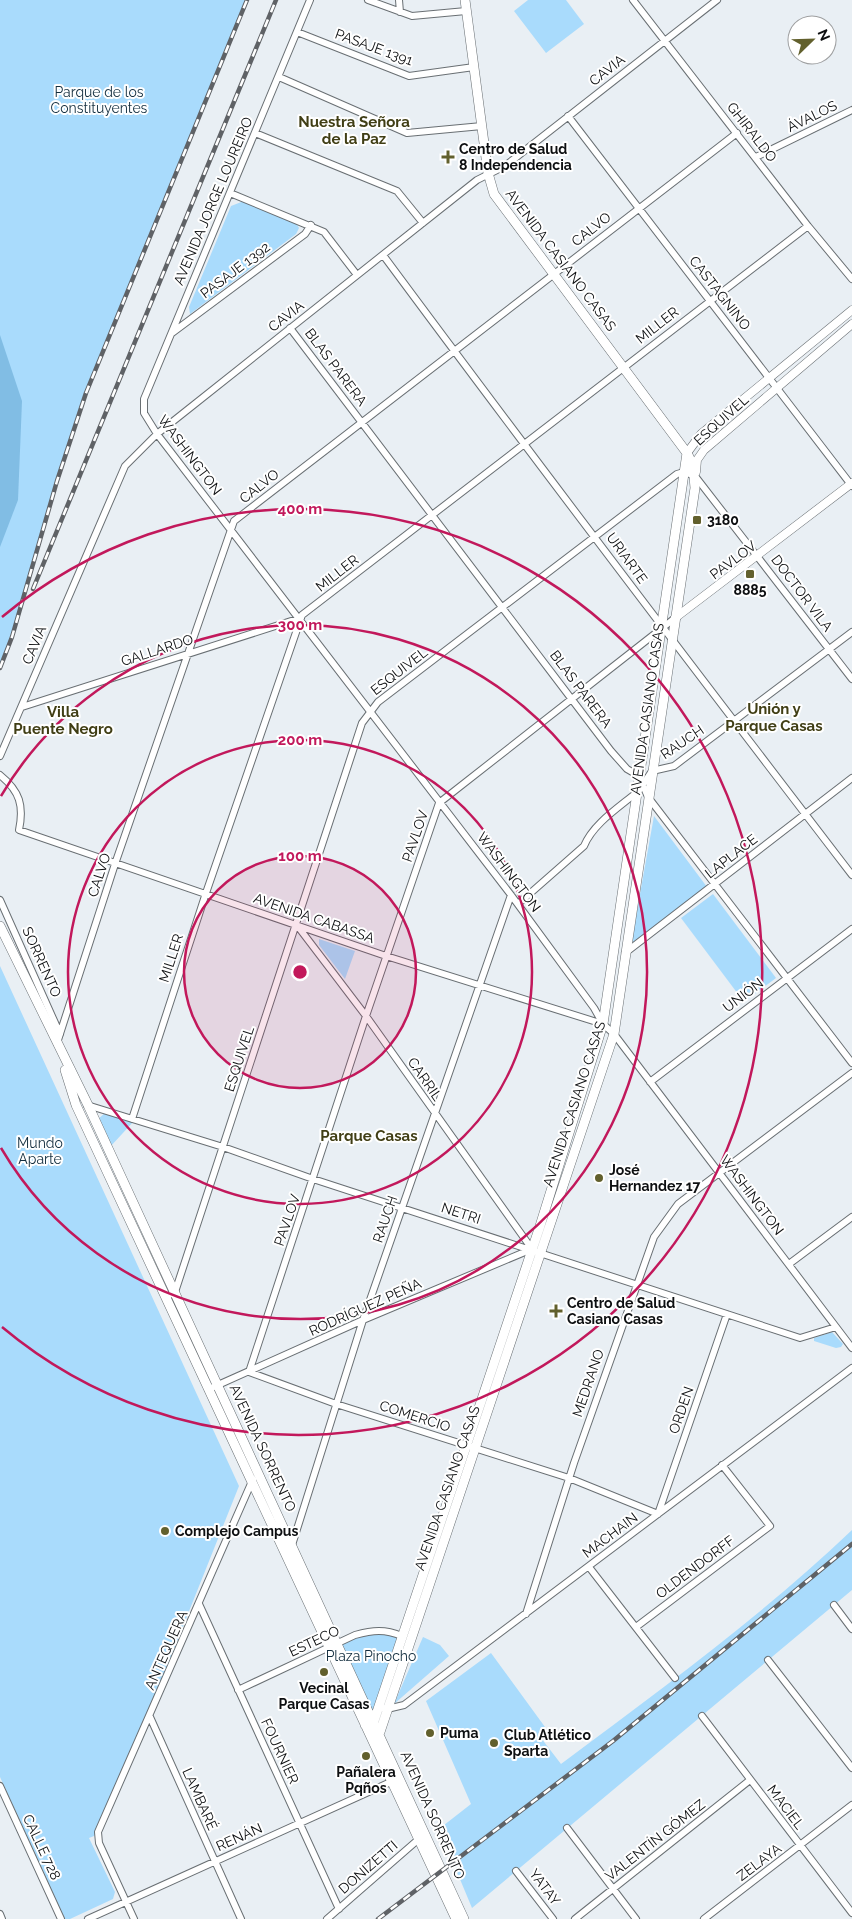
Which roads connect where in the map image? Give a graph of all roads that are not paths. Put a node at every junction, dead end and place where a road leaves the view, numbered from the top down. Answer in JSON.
{"nodes":[{"id":1,"x":310,"y":0,"type":"edge"},
{"id":2,"x":368,"y":0,"type":"edge"},
{"id":3,"x":399,"y":0,"type":"edge"},
{"id":4,"x":465,"y":0,"type":"edge"},
{"id":5,"x":633,"y":0,"type":"edge"},
{"id":6,"x":717,"y":0,"type":"edge"},
{"id":7,"x":466,"y":11,"type":"junction"},
{"id":8,"x":400,"y":12,"type":"junction"},
{"id":9,"x":297,"y":32,"type":"junction"},
{"id":10,"x":664,"y":40,"type":"junction"},
{"id":11,"x":474,"y":67,"type":"junction"},
{"id":12,"x":279,"y":77,"type":"junction"},
{"id":13,"x":852,"y":110,"type":"edge"},
{"id":14,"x":568,"y":116,"type":"junction"},
{"id":15,"x":482,"y":126,"type":"junction"},
{"id":16,"x":255,"y":132,"type":"junction"},
{"id":17,"x":737,"y":133,"type":"junction"},
{"id":18,"x":756,"y":157,"type":"junction"},
{"id":19,"x":488,"y":173,"type":"junction"},
{"id":20,"x":230,"y":193,"type":"junction"},
{"id":21,"x":639,"y":208,"type":"junction"},
{"id":22,"x":423,"y":223,"type":"junction"},
{"id":23,"x":311,"y":225,"type":"junction"},
{"id":24,"x":808,"y":226,"type":"junction"},
{"id":25,"x":383,"y":255,"type":"junction"},
{"id":26,"x":554,"y":274,"type":"junction"},
{"id":27,"x":357,"y":275,"type":"junction"},
{"id":28,"x":852,"y":279,"type":"edge"},
{"id":29,"x":710,"y":300,"type":"junction"},
{"id":30,"x":852,"y":310,"type":"edge"},
{"id":31,"x":852,"y":324,"type":"edge"},
{"id":32,"x":290,"y":328,"type":"junction"},
{"id":33,"x":172,"y":333,"type":"junction"},
{"id":34,"x":454,"y":351,"type":"junction"},
{"id":35,"x":623,"y":368,"type":"junction"},
{"id":36,"x":770,"y":378,"type":"junction"},
{"id":37,"x":778,"y":387,"type":"junction"},
{"id":38,"x":144,"y":413,"type":"joint"},
{"id":39,"x":362,"y":422,"type":"junction"},
{"id":40,"x":157,"y":434,"type":"junction"},
{"id":41,"x":525,"y":444,"type":"junction"},
{"id":42,"x":687,"y":453,"type":"junction"},
{"id":43,"x":684,"y":472,"type":"junction"},
{"id":44,"x":695,"y":476,"type":"junction"},
{"id":45,"x":852,"y":484,"type":"edge"},
{"id":46,"x":432,"y":514,"type":"junction"},
{"id":47,"x":231,"y":530,"type":"junction"},
{"id":48,"x":596,"y":537,"type":"junction"},
{"id":49,"x":759,"y":556,"type":"junction"},
{"id":50,"x":504,"y":608,"type":"junction"},
{"id":51,"x":675,"y":618,"type":"junction"},
{"id":52,"x":300,"y":621,"type":"junction"},
{"id":53,"x":661,"y":628,"type":"junction"},
{"id":54,"x":852,"y":632,"type":"edge"},
{"id":55,"x":672,"y":639,"type":"junction"},
{"id":56,"x":829,"y":649,"type":"junction"},
{"id":57,"x":186,"y":654,"type":"junction"},
{"id":58,"x":852,"y":679,"type":"edge"},
{"id":59,"x":573,"y":698,"type":"junction"},
{"id":60,"x":22,"y":707,"type":"junction"},
{"id":61,"x":370,"y":712,"type":"junction"},
{"id":62,"x":736,"y":720,"type":"junction"},
{"id":63,"x":0,"y":756,"type":"edge"},
{"id":64,"x":652,"y":771,"type":"junction"},
{"id":65,"x":0,"y":775,"type":"edge"},
{"id":66,"x":852,"y":778,"type":"edge"},
{"id":67,"x":641,"y":780,"type":"junction"},
{"id":68,"x":637,"y":792,"type":"junction"},
{"id":69,"x":648,"y":798,"type":"junction"},
{"id":70,"x":439,"y":803,"type":"junction"},
{"id":71,"x":806,"y":814,"type":"junction"},
{"id":72,"x":115,"y":864,"type":"junction"},
{"id":73,"x":852,"y":875,"type":"edge"},
{"id":74,"x":715,"y":884,"type":"junction"},
{"id":75,"x":206,"y":893,"type":"junction"},
{"id":76,"x":511,"y":895,"type":"junction"},
{"id":77,"x":0,"y":900,"type":"edge"},
{"id":78,"x":518,"y":904,"type":"junction"},
{"id":79,"x":296,"y":924,"type":"junction"},
{"id":80,"x":0,"y":926,"type":"edge"},
{"id":81,"x":852,"y":928,"type":"edge"},
{"id":82,"x":625,"y":953,"type":"junction"},
{"id":83,"x":386,"y":956,"type":"junction"},
{"id":84,"x":786,"y":978,"type":"junction"},
{"id":85,"x":479,"y":985,"type":"junction"},
{"id":86,"x":366,"y":1016,"type":"junction"},
{"id":87,"x":603,"y":1024,"type":"junction"},
{"id":88,"x":60,"y":1034,"type":"junction"},
{"id":89,"x":614,"y":1034,"type":"junction"},
{"id":90,"x":56,"y":1044,"type":"junction"},
{"id":91,"x":852,"y":1063,"type":"edge"},
{"id":92,"x":852,"y":1073,"type":"edge"},
{"id":93,"x":650,"y":1082,"type":"junction"},
{"id":94,"x":88,"y":1104,"type":"junction"},
{"id":95,"x":76,"y":1105,"type":"junction"},
{"id":96,"x":435,"y":1115,"type":"junction"},
{"id":97,"x":132,"y":1119,"type":"junction"},
{"id":98,"x":223,"y":1147,"type":"junction"},
{"id":99,"x":718,"y":1172,"type":"junction"},
{"id":100,"x":314,"y":1179,"type":"junction"},
{"id":101,"x":402,"y":1207,"type":"junction"},
{"id":102,"x":852,"y":1216,"type":"edge"},
{"id":103,"x":536,"y":1251,"type":"junction"},
{"id":104,"x":789,"y":1264,"type":"junction"},
{"id":105,"x":637,"y":1284,"type":"junction"},
{"id":106,"x":175,"y":1292,"type":"junction"},
{"id":107,"x":166,"y":1297,"type":"junction"},
{"id":108,"x":727,"y":1314,"type":"junction"},
{"id":109,"x":363,"y":1320,"type":"junction"},
{"id":110,"x":836,"y":1327,"type":"junction"},
{"id":111,"x":852,"y":1348,"type":"edge"},
{"id":112,"x":852,"y":1368,"type":"edge"},
{"id":113,"x":249,"y":1372,"type":"junction"},
{"id":114,"x":218,"y":1385,"type":"junction"},
{"id":115,"x":209,"y":1388,"type":"junction"},
{"id":116,"x":336,"y":1404,"type":"junction"},
{"id":117,"x":471,"y":1447,"type":"junction"},
{"id":118,"x":722,"y":1465,"type":"junction"},
{"id":119,"x":260,"y":1475,"type":"junction"},
{"id":120,"x":568,"y":1478,"type":"junction"},
{"id":121,"x":251,"y":1480,"type":"junction"},
{"id":122,"x":658,"y":1514,"type":"junction"},
{"id":123,"x":292,"y":1545,"type":"junction"},
{"id":124,"x":283,"y":1550,"type":"junction"},
{"id":125,"x":589,"y":1566,"type":"junction"},
{"id":126,"x":199,"y":1604,"type":"junction"},
{"id":127,"x":834,"y":1605,"type":"dead end"},
{"id":128,"x":526,"y":1614,"type":"junction"},
{"id":129,"x":636,"y":1627,"type":"junction"},
{"id":130,"x":852,"y":1629,"type":"edge"},
{"id":131,"x":402,"y":1636,"type":"junction"},
{"id":132,"x":338,"y":1643,"type":"junction"},
{"id":133,"x":329,"y":1647,"type":"junction"},
{"id":134,"x":768,"y":1660,"type":"dead end"},
{"id":135,"x":675,"y":1678,"type":"dead end"},
{"id":136,"x":238,"y":1690,"type":"junction"},
{"id":137,"x":382,"y":1708,"type":"junction"},
{"id":138,"x":702,"y":1716,"type":"dead end"},
{"id":139,"x":150,"y":1717,"type":"junction"},
{"id":140,"x":374,"y":1720,"type":"junction"},
{"id":141,"x":365,"y":1725,"type":"junction"},
{"id":142,"x":380,"y":1732,"type":"junction"},
{"id":143,"x":370,"y":1736,"type":"junction"},
{"id":144,"x":852,"y":1768,"type":"edge"},
{"id":145,"x":396,"y":1779,"type":"junction"},
{"id":146,"x":750,"y":1780,"type":"junction"},
{"id":147,"x":0,"y":1786,"type":"edge"},
{"id":148,"x":852,"y":1805,"type":"edge"},
{"id":149,"x":300,"y":1823,"type":"junction"},
{"id":150,"x":567,"y":1828,"type":"dead end"},
{"id":151,"x":422,"y":1836,"type":"junction"},
{"id":152,"x":800,"y":1846,"type":"junction"},
{"id":153,"x":215,"y":1862,"type":"junction"},
{"id":154,"x":516,"y":1871,"type":"dead end"},
{"id":155,"x":613,"y":1889,"type":"junction"},
{"id":156,"x":126,"y":1902,"type":"junction"},
{"id":157,"x":339,"y":1909,"type":"junction"},
{"id":158,"x":0,"y":1914,"type":"edge"},
{"id":159,"x":852,"y":1914,"type":"edge"},
{"id":160,"x":458,"y":1918,"type":"edge"},
{"id":161,"x":2,"y":1919,"type":"edge"},
{"id":162,"x":61,"y":1919,"type":"edge"},
{"id":163,"x":88,"y":1919,"type":"edge"},
{"id":164,"x":134,"y":1919,"type":"edge"},
{"id":165,"x":241,"y":1919,"type":"edge"},
{"id":166,"x":327,"y":1919,"type":"edge"},
{"id":167,"x":553,"y":1919,"type":"edge"},
{"id":168,"x":575,"y":1919,"type":"edge"},
{"id":169,"x":636,"y":1919,"type":"edge"},
{"id":170,"x":704,"y":1919,"type":"edge"}],
"edges":[{"from":1,"to":9,"type":"street","name":"AVENIDA JORGE LOUREIRO"},
{"from":2,"to":8,"type":"street"},
{"from":3,"to":8,"type":"street"},
{"from":4,"to":7,"type":"main road","name":"AVENIDA CASIANO CASAS"},
{"from":5,"to":10,"type":"street","name":"GHIRALDO"},
{"from":6,"to":10,"type":"street","name":"CAVIA"},
{"from":7,"to":8,"type":"street"},
{"from":7,"to":11,"type":"main road","name":"AVENIDA CASIANO CASAS"},
{"from":9,"to":11,"type":"street","name":"PASAJE 1391"},
{"from":9,"to":12,"type":"street","name":"AVENIDA JORGE LOUREIRO"},
{"from":10,"to":14,"type":"street","name":"CAVIA"},
{"from":10,"to":17,"type":"street","name":"GHIRALDO"},
{"from":11,"to":15,"type":"main road","name":"AVENIDA CASIANO CASAS"},
{"from":12,"to":15,"type":"street"},
{"from":12,"to":16,"type":"street","name":"AVENIDA JORGE LOUREIRO"},
{"from":13,"to":18,"type":"street","name":"ÁVALOS"},
{"from":14,"to":19,"type":"street","name":"CAVIA"},
{"from":14,"to":21,"type":"street","name":"CASTAGNINO"},
{"from":15,"to":19,"type":"main road","name":"AVENIDA CASIANO CASAS"},
{"from":16,"to":20,"type":"street","name":"AVENIDA JORGE LOUREIRO"},
{"from":16,"to":22,"type":"street"},
{"from":17,"to":18,"type":"street","name":"GHIRALDO"},
{"from":17,"to":21,"type":"street","name":"CALVO"},
{"from":18,"to":24,"type":"street","name":"GHIRALDO"},
{"from":19,"to":22,"type":"street","name":"CAVIA"},
{"from":19,"to":26,"type":"main road","name":"AVENIDA CASIANO CASAS"},
{"from":20,"to":23,"type":"street"},
{"from":20,"to":33,"type":"street","name":"AVENIDA JORGE LOUREIRO"},
{"from":21,"to":26,"type":"street","name":"CALVO"},
{"from":21,"to":29,"type":"street","name":"CASTAGNINO"},
{"from":22,"to":25,"type":"street","name":"CAVIA"},
{"from":23,"to":27,"type":"street"},
{"from":23,"to":33,"type":"street","name":"PASAJE 1392"},
{"from":24,"to":28,"type":"street","name":"GHIRALDO"},
{"from":24,"to":29,"type":"street","name":"MILLER"},
{"from":25,"to":27,"type":"street","name":"CAVIA"},
{"from":25,"to":34,"type":"street","name":"URIARTE"},
{"from":26,"to":34,"type":"street","name":"CALVO"},
{"from":26,"to":35,"type":"main road","name":"AVENIDA CASIANO CASAS"},
{"from":27,"to":32,"type":"street","name":"CAVIA"},
{"from":29,"to":35,"type":"street","name":"MILLER"},
{"from":29,"to":36,"type":"street","name":"CASTAGNINO"},
{"from":30,"to":36,"type":"street","name":"ESQUIVEL"},
{"from":31,"to":37,"type":"street","name":"ESQUIVEL"},
{"from":32,"to":39,"type":"street","name":"BLAS PARERA"},
{"from":32,"to":40,"type":"street","name":"CAVIA"},
{"from":33,"to":38,"type":"street","name":"AVENIDA JORGE LOUREIRO"},
{"from":34,"to":39,"type":"street","name":"CALVO"},
{"from":34,"to":41,"type":"street","name":"URIARTE"},
{"from":35,"to":41,"type":"street","name":"MILLER"},
{"from":35,"to":42,"type":"main road","name":"AVENIDA CASIANO CASAS"},
{"from":36,"to":37,"type":"street","name":"CASTAGNINO"},
{"from":36,"to":42,"type":"street","name":"ESQUIVEL"},
{"from":37,"to":44,"type":"street","name":"ESQUIVEL"},
{"from":37,"to":45,"type":"street","name":"CASTAGNINO"},
{"from":38,"to":40,"type":"street","name":"WASHINGTON"},
{"from":39,"to":46,"type":"street","name":"BLAS PARERA"},
{"from":39,"to":47,"type":"street","name":"CALVO"},
{"from":40,"to":47,"type":"street","name":"WASHINGTON"},
{"from":40,"to":60,"type":"street","name":"CAVIA"},
{"from":41,"to":46,"type":"street","name":"MILLER"},
{"from":41,"to":48,"type":"street","name":"URIARTE"},
{"from":42,"to":43,"type":"main road","name":"AVENIDA CASIANO CASAS"},
{"from":42,"to":44,"type":"main road","name":"AVENIDA CASIANO CASAS"},
{"from":43,"to":44,"type":"street"},
{"from":43,"to":48,"type":"street","name":"ESQUIVEL"},
{"from":43,"to":53,"type":"main road","name":"AVENIDA CASIANO CASAS"},
{"from":44,"to":49,"type":"street","name":"DOCTOR VILA"},
{"from":44,"to":51,"type":"main road","name":"AVENIDA CASIANO CASAS"},
{"from":45,"to":49,"type":"street","name":"PAVLOV"},
{"from":46,"to":50,"type":"street","name":"BLAS PARERA"},
{"from":46,"to":52,"type":"street","name":"MILLER"},
{"from":47,"to":52,"type":"street","name":"WASHINGTON"},
{"from":47,"to":57,"type":"street","name":"CALVO"},
{"from":48,"to":50,"type":"street","name":"ESQUIVEL"},
{"from":48,"to":53,"type":"street","name":"URIARTE"},
{"from":49,"to":51,"type":"street","name":"PAVLOV"},
{"from":49,"to":56,"type":"street","name":"DOCTOR VILA"},
{"from":50,"to":59,"type":"street","name":"BLAS PARERA"},
{"from":50,"to":61,"type":"street","name":"ESQUIVEL"},
{"from":51,"to":53,"type":"street","name":"PAVLOV"},
{"from":51,"to":55,"type":"main road","name":"AVENIDA CASIANO CASAS"},
{"from":52,"to":57,"type":"street","name":"GALLARDO"},
{"from":52,"to":61,"type":"street","name":"WASHINGTON"},
{"from":52,"to":75,"type":"street","name":"MILLER"},
{"from":53,"to":55,"type":"street","name":"URIARTE"},
{"from":53,"to":59,"type":"street","name":"PAVLOV"},
{"from":53,"to":67,"type":"main road","name":"AVENIDA CASIANO CASAS"},
{"from":54,"to":56,"type":"street","name":"RAUCH"},
{"from":55,"to":62,"type":"street","name":"URIARTE"},
{"from":55,"to":64,"type":"main road","name":"AVENIDA CASIANO CASAS"},
{"from":56,"to":58,"type":"street","name":"DOCTOR VILA"},
{"from":56,"to":62,"type":"street","name":"RAUCH"},
{"from":57,"to":60,"type":"street","name":"GALLARDO"},
{"from":57,"to":72,"type":"street","name":"CALVO"},
{"from":59,"to":67,"type":"street","name":"BLAS PARERA"},
{"from":59,"to":70,"type":"street","name":"PAVLOV"},
{"from":60,"to":63,"type":"street","name":"CAVIA"},
{"from":61,"to":70,"type":"street","name":"WASHINGTON"},
{"from":61,"to":79,"type":"street","name":"ESQUIVEL"},
{"from":62,"to":64,"type":"street","name":"RAUCH"},
{"from":62,"to":71,"type":"street","name":"URIARTE"},
{"from":64,"to":67,"type":"street","name":"RAUCH"},
{"from":64,"to":69,"type":"main road","name":"AVENIDA CASIANO CASAS"},
{"from":65,"to":72,"type":"street","name":"AVENIDA CABASSA"},
{"from":66,"to":71,"type":"street","name":"LAPLACE"},
{"from":67,"to":68,"type":"main road","name":"AVENIDA CASIANO CASAS"},
{"from":67,"to":69,"type":"street"},
{"from":68,"to":78,"type":"street"},
{"from":68,"to":87,"type":"main road","name":"AVENIDA CASIANO CASAS"},
{"from":69,"to":74,"type":"street"},
{"from":69,"to":82,"type":"main road","name":"AVENIDA CASIANO CASAS"},
{"from":70,"to":76,"type":"street","name":"WASHINGTON"},
{"from":70,"to":83,"type":"street","name":"PAVLOV"},
{"from":71,"to":73,"type":"street","name":"URIARTE"},
{"from":71,"to":74,"type":"street","name":"LAPLACE"},
{"from":72,"to":75,"type":"street","name":"AVENIDA CABASSA"},
{"from":72,"to":88,"type":"street","name":"CALVO"},
{"from":74,"to":82,"type":"street","name":"LAPLACE"},
{"from":74,"to":84,"type":"street"},
{"from":75,"to":79,"type":"street","name":"AVENIDA CABASSA"},
{"from":75,"to":97,"type":"street","name":"MILLER"},
{"from":76,"to":78,"type":"street","name":"WASHINGTON"},
{"from":76,"to":85,"type":"street","name":"RAUCH"},
{"from":77,"to":88,"type":"street","name":"SORRENTO"},
{"from":78,"to":87,"type":"street","name":"WASHINGTON"},
{"from":79,"to":83,"type":"street","name":"AVENIDA CABASSA"},
{"from":79,"to":86,"type":"street","name":"CARRIL"},
{"from":79,"to":98,"type":"street","name":"ESQUIVEL"},
{"from":80,"to":90,"type":"main road","name":"AVENIDA SORRENTO"},
{"from":81,"to":84,"type":"street","name":"UNIÓN"},
{"from":82,"to":89,"type":"main road","name":"AVENIDA CASIANO CASAS"},
{"from":83,"to":85,"type":"street","name":"AVENIDA CABASSA"},
{"from":83,"to":86,"type":"street","name":"PAVLOV"},
{"from":84,"to":91,"type":"street"},
{"from":84,"to":93,"type":"street","name":"UNIÓN"},
{"from":85,"to":87,"type":"street","name":"AVENIDA CABASSA"},
{"from":85,"to":96,"type":"street","name":"RAUCH"},
{"from":86,"to":96,"type":"street","name":"CARRIL"},
{"from":86,"to":100,"type":"street","name":"PAVLOV"},
{"from":87,"to":89,"type":"street","name":"WASHINGTON"},
{"from":87,"to":103,"type":"main road","name":"AVENIDA CASIANO CASAS"},
{"from":88,"to":90,"type":"street","name":"CALVO"},
{"from":89,"to":93,"type":"street","name":"WASHINGTON"},
{"from":89,"to":103,"type":"main road","name":"AVENIDA CASIANO CASAS"},
{"from":90,"to":94,"type":"main road","name":"AVENIDA SORRENTO"},
{"from":90,"to":95,"type":"main road","name":"AVENIDA SORRENTO"},
{"from":92,"to":99,"type":"street","name":"MEDRANO"},
{"from":93,"to":99,"type":"street","name":"WASHINGTON"},
{"from":94,"to":95,"type":"street","name":"NETRI"},
{"from":94,"to":97,"type":"street","name":"NETRI"},
{"from":94,"to":106,"type":"main road","name":"AVENIDA SORRENTO"},
{"from":95,"to":107,"type":"main road","name":"AVENIDA SORRENTO"},
{"from":96,"to":101,"type":"street","name":"RAUCH"},
{"from":96,"to":103,"type":"street","name":"CARRIL"},
{"from":97,"to":98,"type":"street","name":"NETRI"},
{"from":98,"to":100,"type":"street","name":"NETRI"},
{"from":98,"to":106,"type":"street","name":"ESQUIVEL"},
{"from":99,"to":104,"type":"street","name":"WASHINGTON"},
{"from":99,"to":105,"type":"street","name":"MEDRANO"},
{"from":100,"to":101,"type":"street","name":"NETRI"},
{"from":100,"to":113,"type":"street","name":"PAVLOV"},
{"from":101,"to":103,"type":"street","name":"NETRI"},
{"from":101,"to":109,"type":"street","name":"RAUCH"},
{"from":102,"to":104,"type":"street"},
{"from":103,"to":105,"type":"street","name":"NETRI"},
{"from":103,"to":109,"type":"street","name":"RODRÍGUEZ PEÑA"},
{"from":103,"to":117,"type":"main road","name":"AVENIDA CASIANO CASAS"},
{"from":104,"to":110,"type":"street","name":"WASHINGTON"},
{"from":105,"to":108,"type":"street","name":"NETRI"},
{"from":105,"to":120,"type":"street","name":"MEDRANO"},
{"from":106,"to":107,"type":"street"},
{"from":106,"to":114,"type":"main road","name":"AVENIDA SORRENTO"},
{"from":107,"to":115,"type":"main road","name":"AVENIDA SORRENTO"},
{"from":108,"to":110,"type":"street","name":"NETRI"},
{"from":108,"to":122,"type":"street","name":"ORDEN"},
{"from":109,"to":113,"type":"street","name":"RODRÍGUEZ PEÑA"},
{"from":109,"to":116,"type":"street","name":"RAUCH"},
{"from":110,"to":111,"type":"street","name":"WASHINGTON"},
{"from":112,"to":118,"type":"street","name":"MACHAIN"},
{"from":113,"to":114,"type":"street","name":"RODRÍGUEZ PEÑA"},
{"from":113,"to":116,"type":"street","name":"COMERCIO"},
{"from":114,"to":115,"type":"street","name":"RODRÍGUEZ PEÑA"},
{"from":114,"to":119,"type":"main road","name":"AVENIDA SORRENTO"},
{"from":115,"to":121,"type":"main road","name":"AVENIDA SORRENTO"},
{"from":116,"to":117,"type":"street","name":"COMERCIO"},
{"from":116,"to":123,"type":"street","name":"RAUCH"},
{"from":117,"to":120,"type":"street","name":"COMERCIO"},
{"from":117,"to":131,"type":"main road","name":"AVENIDA CASIANO CASAS"},
{"from":117,"to":137,"type":"main road","name":"AVENIDA CASIANO CASAS"},
{"from":118,"to":122,"type":"street","name":"MACHAIN"},
{"from":118,"to":129,"type":"street","name":"OLDENDORFF"},
{"from":119,"to":121,"type":"street"},
{"from":119,"to":123,"type":"main road","name":"AVENIDA SORRENTO"},
{"from":120,"to":122,"type":"street","name":"COMERCIO"},
{"from":120,"to":128,"type":"street","name":"MEDRANO"},
{"from":121,"to":124,"type":"main road","name":"AVENIDA SORRENTO"},
{"from":121,"to":126,"type":"street","name":"ANTEQUERA"},
{"from":122,"to":125,"type":"street","name":"MACHAIN"},
{"from":123,"to":124,"type":"street"},
{"from":123,"to":132,"type":"main road","name":"AVENIDA SORRENTO"},
{"from":124,"to":133,"type":"main road","name":"AVENIDA SORRENTO"},
{"from":125,"to":128,"type":"street","name":"MACHAIN"},
{"from":125,"to":129,"type":"street"},
{"from":126,"to":136,"type":"street","name":"FOURNIER"},
{"from":126,"to":139,"type":"street","name":"ANTEQUERA"},
{"from":127,"to":130,"type":"street"},
{"from":128,"to":137,"type":"street","name":"MACHAIN"},
{"from":129,"to":135,"type":"street"},
{"from":131,"to":132,"type":"street","name":"ESTECO"},
{"from":131,"to":137,"type":"main road","name":"AVENIDA CASIANO CASAS"},
{"from":132,"to":133,"type":"street","name":"ESTECO"},
{"from":132,"to":140,"type":"main road","name":"AVENIDA SORRENTO"},
{"from":133,"to":136,"type":"street","name":"ESTECO"},
{"from":133,"to":141,"type":"main road","name":"AVENIDA SORRENTO"},
{"from":134,"to":144,"type":"street"},
{"from":136,"to":149,"type":"street","name":"FOURNIER"},
{"from":137,"to":140,"type":"main road","name":"AVENIDA CASIANO CASAS"},
{"from":137,"to":142,"type":"main road","name":"AVENIDA CASIANO CASAS"},
{"from":138,"to":146,"type":"street","name":"MACIEL"},
{"from":139,"to":153,"type":"street","name":"LAMBARÉ"},
{"from":139,"to":156,"type":"street","name":"ANTEQUERA"},
{"from":140,"to":141,"type":"main road"},
{"from":140,"to":142,"type":"main road","name":"AVENIDA SORRENTO"},
{"from":141,"to":143,"type":"main road","name":"AVENIDA SORRENTO"},
{"from":142,"to":143,"type":"main road"},
{"from":142,"to":145,"type":"main road","name":"AVENIDA SORRENTO"},
{"from":143,"to":145,"type":"main road","name":"AVENIDA SORRENTO"},
{"from":145,"to":149,"type":"street","name":"RENÁN"},
{"from":145,"to":151,"type":"main road","name":"AVENIDA SORRENTO"},
{"from":146,"to":152,"type":"street","name":"MACIEL"},
{"from":146,"to":155,"type":"street","name":"VALENTÍN GÓMEZ"},
{"from":147,"to":162,"type":"street","name":"CALLE 728"},
{"from":148,"to":152,"type":"street","name":"ZELAYA"},
{"from":149,"to":153,"type":"street","name":"RENÁN"},
{"from":149,"to":157,"type":"street","name":"FOURNIER"},
{"from":150,"to":155,"type":"street"},
{"from":151,"to":157,"type":"street","name":"DONIZETTI"},
{"from":151,"to":160,"type":"main road","name":"AVENIDA SORRENTO"},
{"from":152,"to":159,"type":"street","name":"MACIEL"},
{"from":152,"to":170,"type":"street","name":"ZELAYA"},
{"from":153,"to":156,"type":"street","name":"RENÁN"},
{"from":153,"to":165,"type":"street","name":"LAMBARÉ"},
{"from":154,"to":167,"type":"street","name":"YATAY"},
{"from":155,"to":168,"type":"street","name":"VALENTÍN GÓMEZ"},
{"from":155,"to":169,"type":"street"},
{"from":156,"to":163,"type":"street","name":"RENÁN"},
{"from":156,"to":164,"type":"street"},
{"from":157,"to":166,"type":"street","name":"DONIZETTI"},
{"from":158,"to":161,"type":"street"}]}
